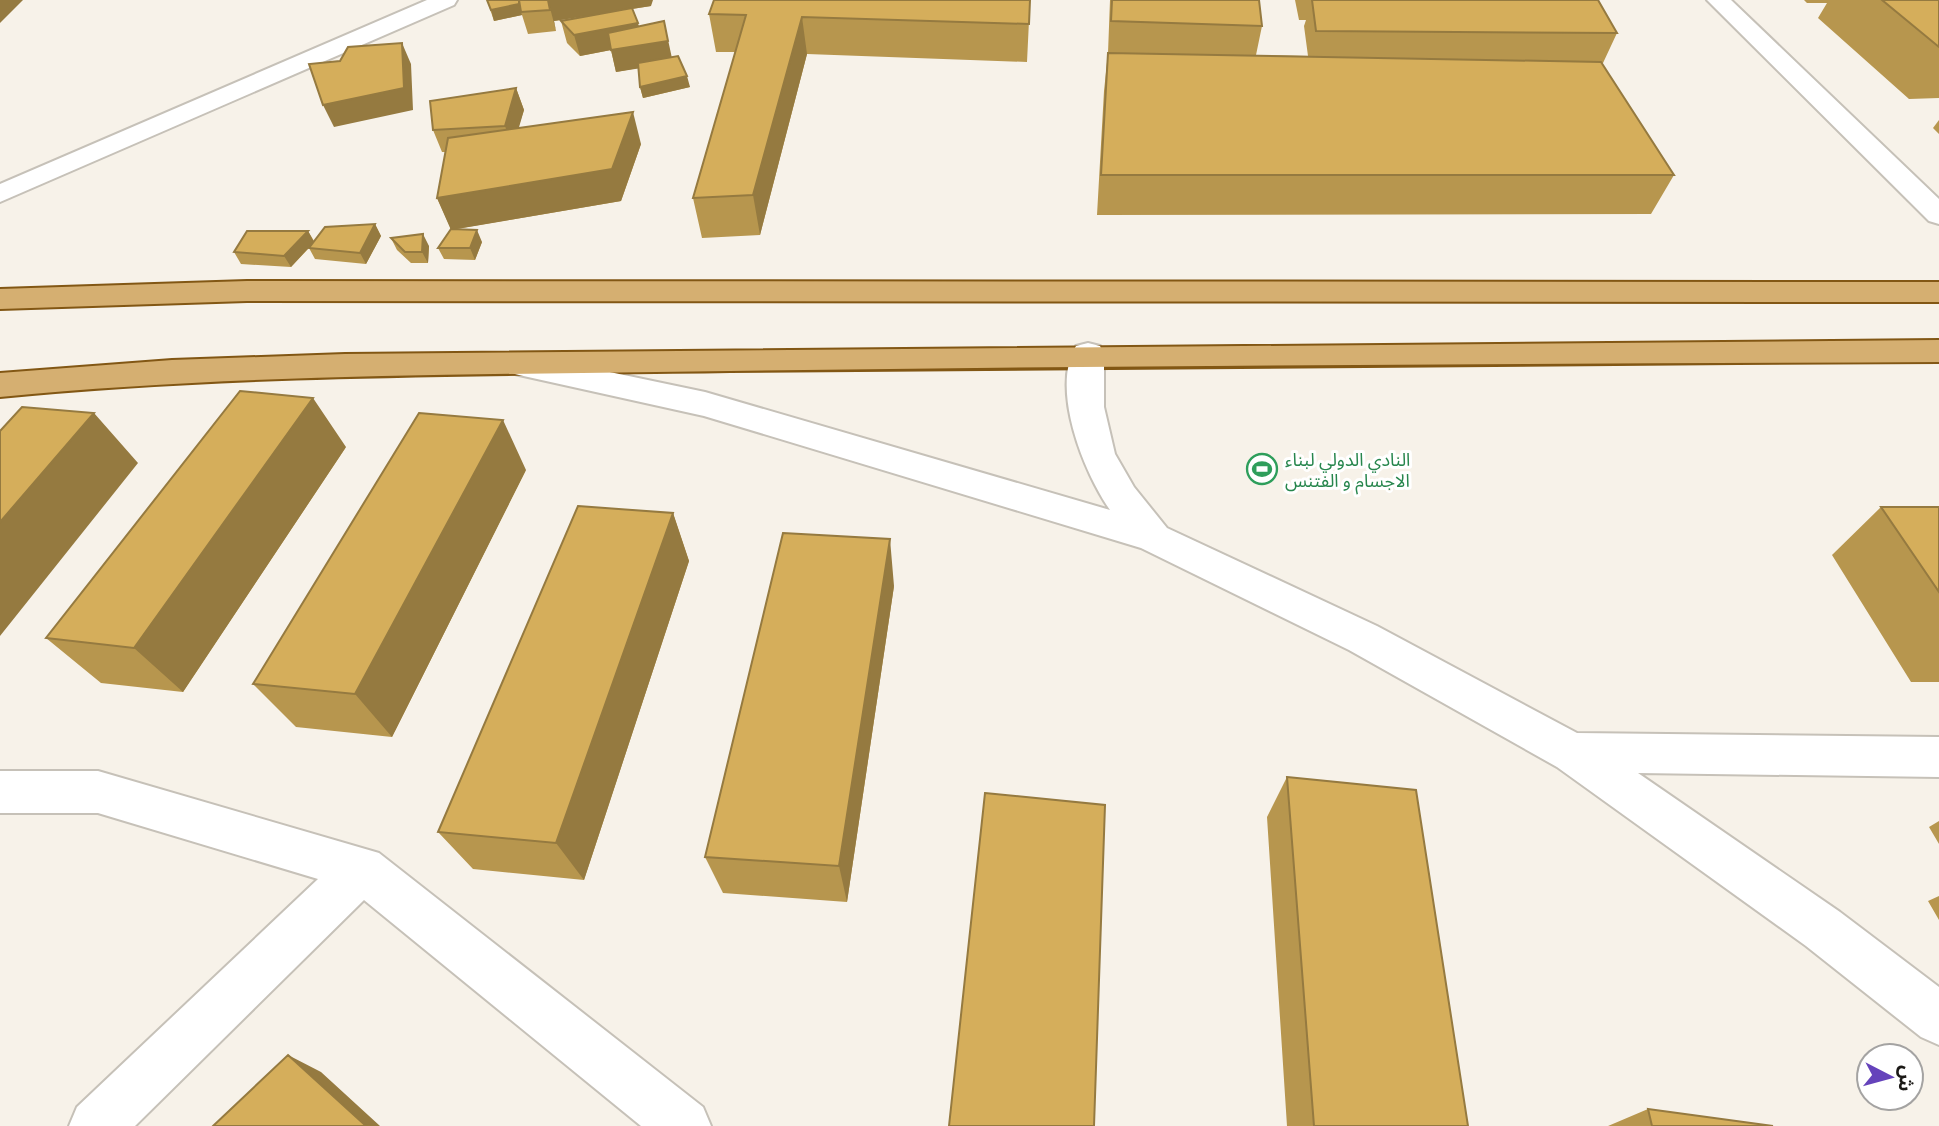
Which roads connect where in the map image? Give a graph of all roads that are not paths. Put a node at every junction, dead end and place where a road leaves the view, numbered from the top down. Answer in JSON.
{"nodes":[{"id":1,"x":446,"y":0,"type":"edge"},
{"id":2,"x":1718,"y":0,"type":"edge"},
{"id":3,"x":0,"y":194,"type":"edge"},
{"id":4,"x":1939,"y":215,"type":"edge"},
{"id":5,"x":1939,"y":292,"type":"edge"},
{"id":6,"x":0,"y":299,"type":"edge"},
{"id":7,"x":1939,"y":351,"type":"edge"},
{"id":8,"x":1087,"y":354,"type":"junction"},
{"id":9,"x":519,"y":363,"type":"junction"},
{"id":10,"x":0,"y":385,"type":"edge"},
{"id":11,"x":1154,"y":538,"type":"junction"},
{"id":12,"x":1572,"y":753,"type":"junction"},
{"id":13,"x":1939,"y":757,"type":"edge"},
{"id":14,"x":0,"y":792,"type":"edge"},
{"id":15,"x":362,"y":869,"type":"junction"},
{"id":16,"x":1939,"y":1019,"type":"edge"},
{"id":17,"x":96,"y":1126,"type":"edge"},
{"id":18,"x":684,"y":1126,"type":"edge"}],
"edges":[{"from":1,"to":3,"type":"street"},
{"from":2,"to":4,"type":"street"},
{"from":5,"to":6,"type":"main road"},
{"from":7,"to":8,"type":"main road"},
{"from":8,"to":9,"type":"main road"},
{"from":8,"to":11,"type":"street"},
{"from":9,"to":10,"type":"main road"},
{"from":9,"to":11,"type":"street"},
{"from":11,"to":12,"type":"street"},
{"from":12,"to":13,"type":"street"},
{"from":12,"to":16,"type":"street"},
{"from":14,"to":15,"type":"street"},
{"from":15,"to":17,"type":"street"},
{"from":15,"to":18,"type":"street"}]}
